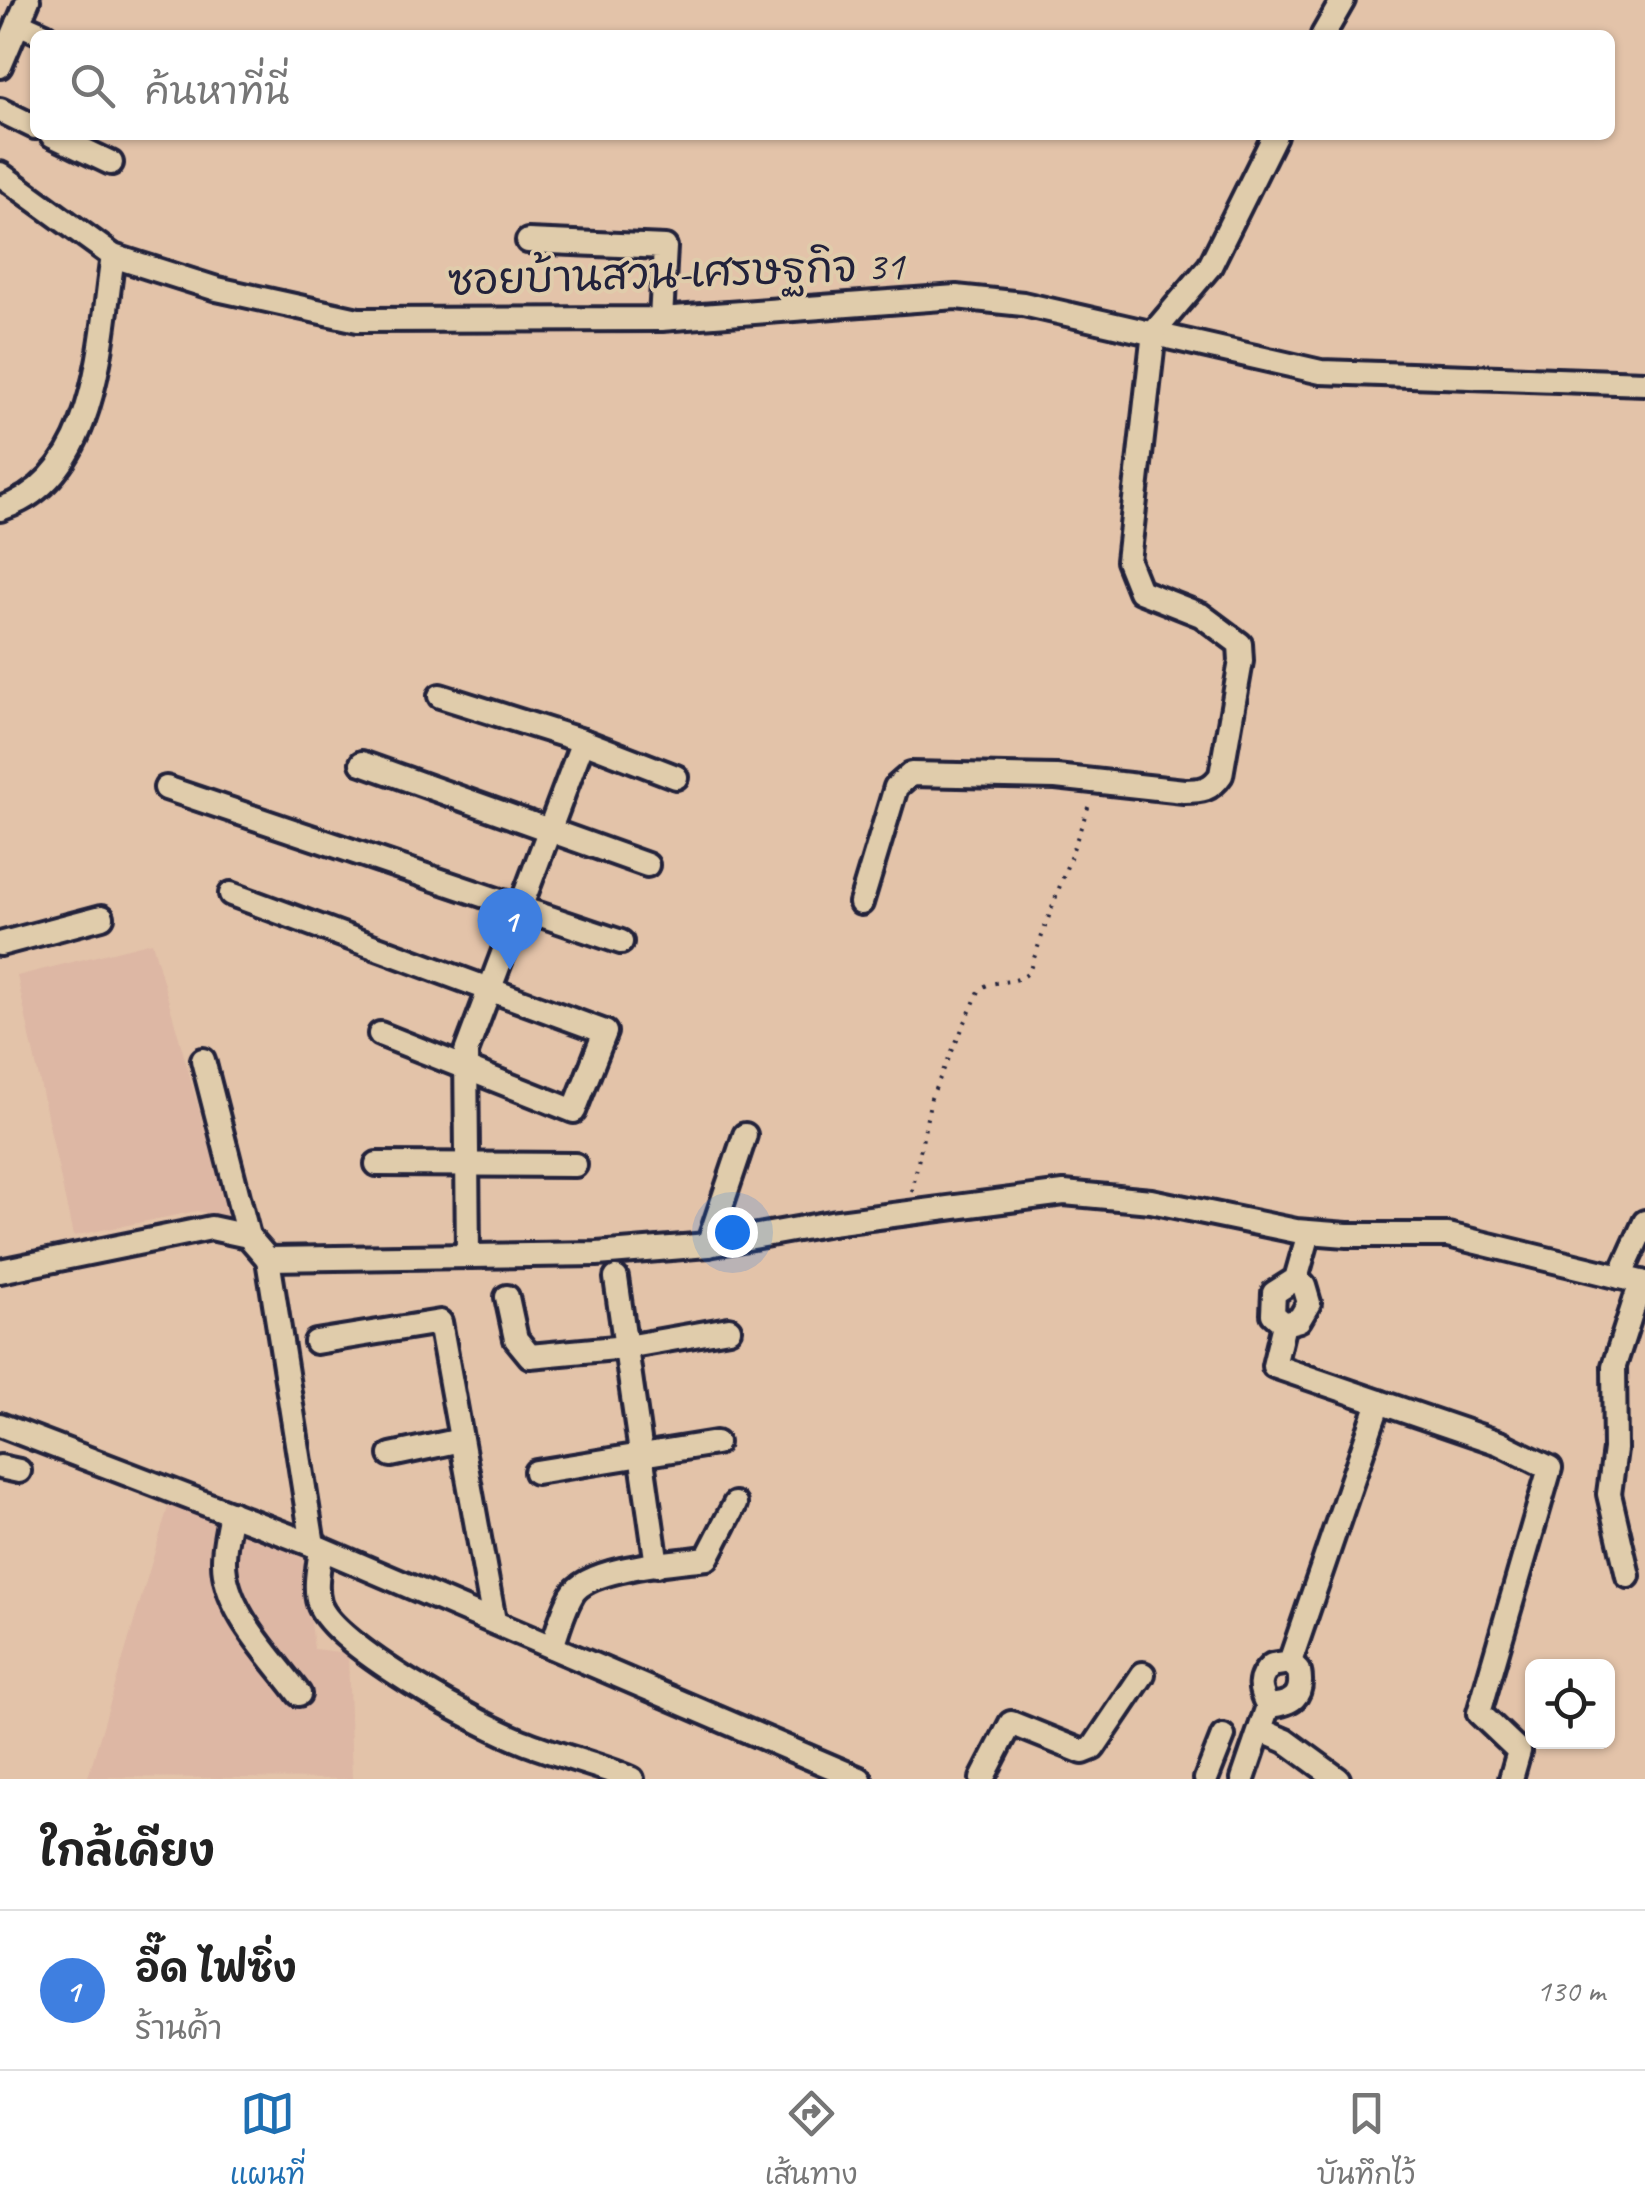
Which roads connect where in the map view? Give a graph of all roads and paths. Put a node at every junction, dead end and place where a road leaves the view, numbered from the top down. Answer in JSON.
{"nodes":[{"id":1,"x":1343,"y":0,"type":"edge"},
{"id":2,"x":0,"y":3,"type":"edge"},
{"id":3,"x":23,"y":12,"type":"edge"},
{"id":4,"x":41,"y":30,"type":"edge"},
{"id":5,"x":1326,"y":30,"type":"edge"},
{"id":6,"x":0,"y":66,"type":"edge"},
{"id":7,"x":0,"y":110,"type":"edge"},
{"id":8,"x":30,"y":125,"type":"edge"},
{"id":9,"x":63,"y":140,"type":"edge"},
{"id":10,"x":1273,"y":140,"type":"edge"},
{"id":11,"x":112,"y":163,"type":"dead end"},
{"id":12,"x":0,"y":174,"type":"edge"},
{"id":13,"x":528,"y":241,"type":"dead end"},
{"id":14,"x":113,"y":256,"type":"junction"},
{"id":15,"x":661,"y":319,"type":"junction"},
{"id":16,"x":1154,"y":332,"type":"junction"},
{"id":17,"x":1645,"y":383,"type":"edge"},
{"id":18,"x":0,"y":509,"type":"edge"},
{"id":19,"x":440,"y":696,"type":"dead end"},
{"id":20,"x":584,"y":741,"type":"junction"},
{"id":21,"x":362,"y":763,"type":"dead end"},
{"id":22,"x":676,"y":777,"type":"dead end"},
{"id":23,"x":1097,"y":781,"type":"junction"},
{"id":24,"x":166,"y":788,"type":"dead end"},
{"id":25,"x":550,"y":830,"type":"junction"},
{"id":26,"x":648,"y":865,"type":"dead end"},
{"id":27,"x":230,"y":894,"type":"dead end"},
{"id":28,"x":861,"y":903,"type":"dead end"},
{"id":29,"x":522,"y":906,"type":"junction"},
{"id":30,"x":102,"y":918,"type":"dead end"},
{"id":31,"x":621,"y":942,"type":"dead end"},
{"id":32,"x":0,"y":944,"type":"edge"},
{"id":33,"x":491,"y":989,"type":"junction"},
{"id":34,"x":380,"y":1034,"type":"dead end"},
{"id":35,"x":203,"y":1060,"type":"dead end"},
{"id":36,"x":466,"y":1069,"type":"junction"},
{"id":37,"x":746,"y":1135,"type":"dead end"},
{"id":38,"x":377,"y":1164,"type":"dead end"},
{"id":39,"x":468,"y":1164,"type":"junction"},
{"id":40,"x":575,"y":1165,"type":"dead end"},
{"id":41,"x":908,"y":1212,"type":"junction"},
{"id":42,"x":1645,"y":1222,"type":"edge"},
{"id":43,"x":1309,"y":1232,"type":"junction"},
{"id":44,"x":248,"y":1236,"type":"junction"},
{"id":45,"x":708,"y":1246,"type":"junction"},
{"id":46,"x":468,"y":1255,"type":"junction"},
{"id":47,"x":268,"y":1259,"type":"junction"},
{"id":48,"x":0,"y":1271,"type":"edge"},
{"id":49,"x":616,"y":1278,"type":"dead end"},
{"id":50,"x":1635,"y":1281,"type":"edge"},
{"id":51,"x":507,"y":1297,"type":"dead end"},
{"id":52,"x":729,"y":1329,"type":"dead end"},
{"id":53,"x":316,"y":1342,"type":"dead end"},
{"id":54,"x":626,"y":1347,"type":"junction"},
{"id":55,"x":1380,"y":1402,"type":"junction"},
{"id":56,"x":0,"y":1424,"type":"edge"},
{"id":57,"x":461,"y":1440,"type":"junction"},
{"id":58,"x":716,"y":1443,"type":"dead end"},
{"id":59,"x":391,"y":1454,"type":"dead end"},
{"id":60,"x":642,"y":1454,"type":"junction"},
{"id":61,"x":536,"y":1472,"type":"dead end"},
{"id":62,"x":735,"y":1504,"type":"dead end"},
{"id":63,"x":231,"y":1514,"type":"junction"},
{"id":64,"x":317,"y":1547,"type":"junction"},
{"id":65,"x":658,"y":1565,"type":"junction"},
{"id":66,"x":1628,"y":1576,"type":"dead end"},
{"id":67,"x":494,"y":1621,"type":"junction"},
{"id":68,"x":552,"y":1647,"type":"junction"},
{"id":69,"x":1143,"y":1674,"type":"dead end"},
{"id":70,"x":299,"y":1694,"type":"dead end"},
{"id":71,"x":1260,"y":1730,"type":"junction"},
{"id":72,"x":1224,"y":1736,"type":"dead end"},
{"id":73,"x":632,"y":1779,"type":"edge"},
{"id":74,"x":860,"y":1779,"type":"edge"},
{"id":75,"x":982,"y":1779,"type":"edge"},
{"id":76,"x":1206,"y":1779,"type":"edge"},
{"id":77,"x":1243,"y":1779,"type":"edge"},
{"id":78,"x":1338,"y":1779,"type":"edge"},
{"id":79,"x":1511,"y":1779,"type":"edge"}],
"edges":[{"from":1,"to":5,"type":"street"},
{"from":2,"to":3,"type":"street"},
{"from":3,"to":4,"type":"street"},
{"from":3,"to":6,"type":"street"},
{"from":7,"to":8,"type":"street"},
{"from":9,"to":11,"type":"street"},
{"from":10,"to":16,"type":"street"},
{"from":12,"to":14,"type":"street","name":"ซอยบ้านสวน-เศรษฐกิจ 31"},
{"from":13,"to":15,"type":"street"},
{"from":14,"to":15,"type":"street","name":"ซอยบ้านสวน-เศรษฐกิจ 31"},
{"from":14,"to":18,"type":"street"},
{"from":15,"to":16,"type":"street","name":"ซอยบ้านสวน-เศรษฐกิจ 31"},
{"from":16,"to":17,"type":"street","name":"ซอยบ้านสวน-เศรษฐกิจ 31"},
{"from":16,"to":23,"type":"street"},
{"from":19,"to":20,"type":"street"},
{"from":20,"to":22,"type":"street"},
{"from":20,"to":25,"type":"street"},
{"from":21,"to":25,"type":"street"},
{"from":23,"to":28,"type":"street"},
{"from":23,"to":41,"type":"path"},
{"from":24,"to":29,"type":"street"},
{"from":25,"to":26,"type":"street"},
{"from":25,"to":29,"type":"street"},
{"from":27,"to":33,"type":"street"},
{"from":29,"to":31,"type":"street"},
{"from":29,"to":33,"type":"street"},
{"from":30,"to":32,"type":"street"},
{"from":33,"to":36,"type":"street"},
{"from":33,"to":36,"type":"street"},
{"from":34,"to":36,"type":"street"},
{"from":35,"to":44,"type":"street"},
{"from":36,"to":39,"type":"street"},
{"from":37,"to":45,"type":"street"},
{"from":38,"to":39,"type":"street"},
{"from":39,"to":40,"type":"street"},
{"from":39,"to":46,"type":"street"},
{"from":41,"to":43,"type":"street"},
{"from":41,"to":45,"type":"street"},
{"from":42,"to":50,"type":"street"},
{"from":43,"to":50,"type":"street"},
{"from":43,"to":55,"type":"street"},
{"from":44,"to":47,"type":"street"},
{"from":44,"to":48,"type":"street"},
{"from":45,"to":46,"type":"street"},
{"from":46,"to":47,"type":"street"},
{"from":47,"to":64,"type":"street"},
{"from":49,"to":54,"type":"street"},
{"from":50,"to":66,"type":"street"},
{"from":51,"to":54,"type":"street"},
{"from":52,"to":54,"type":"street"},
{"from":53,"to":57,"type":"street"},
{"from":54,"to":60,"type":"street"},
{"from":55,"to":71,"type":"street"},
{"from":55,"to":79,"type":"street"},
{"from":56,"to":63,"type":"street"},
{"from":57,"to":59,"type":"street"},
{"from":57,"to":67,"type":"street"},
{"from":58,"to":60,"type":"street"},
{"from":60,"to":61,"type":"street"},
{"from":60,"to":65,"type":"street"},
{"from":62,"to":65,"type":"street"},
{"from":63,"to":64,"type":"street"},
{"from":63,"to":70,"type":"street"},
{"from":64,"to":67,"type":"street"},
{"from":64,"to":73,"type":"street"},
{"from":65,"to":68,"type":"street"},
{"from":67,"to":68,"type":"street"},
{"from":68,"to":74,"type":"street"},
{"from":69,"to":75,"type":"street"},
{"from":71,"to":77,"type":"street"},
{"from":71,"to":78,"type":"street"},
{"from":72,"to":76,"type":"street"}]}
